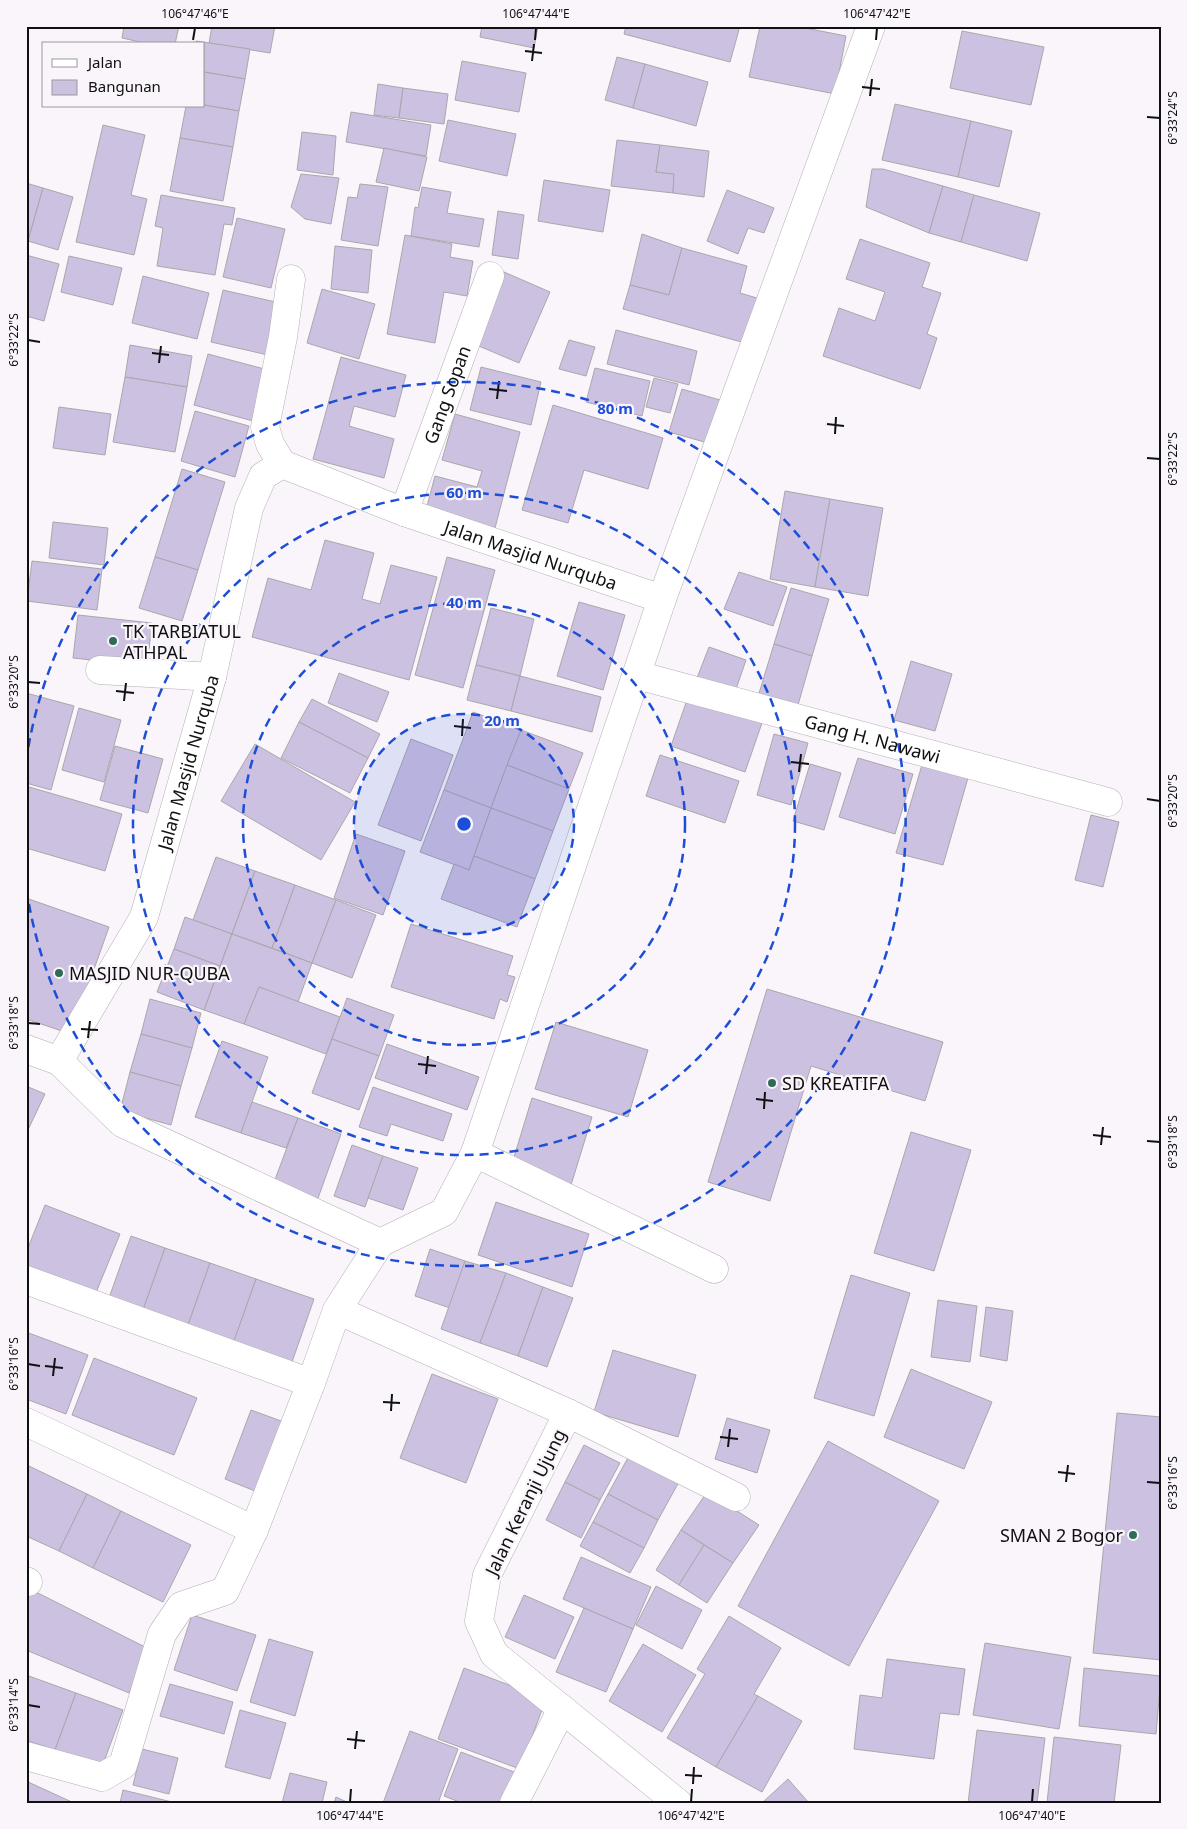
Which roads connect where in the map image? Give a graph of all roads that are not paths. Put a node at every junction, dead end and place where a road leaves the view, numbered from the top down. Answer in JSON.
{"nodes":[{"id":1,"x":870,"y":26,"type":"edge"},
{"id":2,"x":490,"y":276,"type":"dead end"},
{"id":3,"x":291,"y":279,"type":"dead end"},
{"id":4,"x":282,"y":464,"type":"junction"},
{"id":5,"x":404,"y":512,"type":"junction"},
{"id":6,"x":662,"y":599,"type":"junction"},
{"id":7,"x":100,"y":670,"type":"dead end"},
{"id":8,"x":637,"y":675,"type":"junction"},
{"id":9,"x":212,"y":677,"type":"junction"},
{"id":10,"x":1108,"y":802,"type":"dead end"},
{"id":11,"x":26,"y":1049,"type":"edge"},
{"id":12,"x":59,"y":1061,"type":"junction"},
{"id":13,"x":474,"y":1154,"type":"junction"},
{"id":14,"x":380,"y":1243,"type":"junction"},
{"id":15,"x":714,"y":1270,"type":"dead end"},
{"id":16,"x":26,"y":1280,"type":"edge"},
{"id":17,"x":337,"y":1310,"type":"junction"},
{"id":18,"x":311,"y":1383,"type":"junction"},
{"id":19,"x":568,"y":1413,"type":"junction"},
{"id":20,"x":26,"y":1422,"type":"edge"},
{"id":21,"x":736,"y":1497,"type":"dead end"},
{"id":22,"x":254,"y":1530,"type":"junction"},
{"id":23,"x":562,"y":1709,"type":"junction"},
{"id":24,"x":26,"y":1756,"type":"edge"},
{"id":25,"x":514,"y":1803,"type":"edge"},
{"id":26,"x":678,"y":1803,"type":"edge"}],
"edges":[{"from":1,"to":6,"type":"street"},
{"from":2,"to":5,"type":"street","name":"Gang Sopan"},
{"from":3,"to":4,"type":"street"},
{"from":4,"to":5,"type":"street","name":"Jalan Masjid Nurquba"},
{"from":4,"to":9,"type":"street","name":"Jalan Masjid Nurquba"},
{"from":5,"to":6,"type":"street","name":"Jalan Masjid Nurquba"},
{"from":6,"to":8,"type":"street"},
{"from":7,"to":9,"type":"street"},
{"from":8,"to":10,"type":"street","name":"Gang H. Nawawi"},
{"from":8,"to":13,"type":"street"},
{"from":9,"to":12,"type":"street","name":"Jalan Masjid Nurquba"},
{"from":11,"to":12,"type":"street"},
{"from":12,"to":14,"type":"street"},
{"from":13,"to":14,"type":"street"},
{"from":13,"to":15,"type":"street"},
{"from":14,"to":17,"type":"street"},
{"from":16,"to":18,"type":"street"},
{"from":17,"to":18,"type":"street"},
{"from":17,"to":19,"type":"street","name":"Jalan Keranji Ujung"},
{"from":18,"to":22,"type":"street"},
{"from":19,"to":21,"type":"street"},
{"from":19,"to":23,"type":"street","name":"Jalan Keranji Ujung"},
{"from":20,"to":22,"type":"street"},
{"from":22,"to":24,"type":"street"},
{"from":23,"to":25,"type":"street"},
{"from":23,"to":26,"type":"street","name":"Jalan Keranji Ujung"}]}
